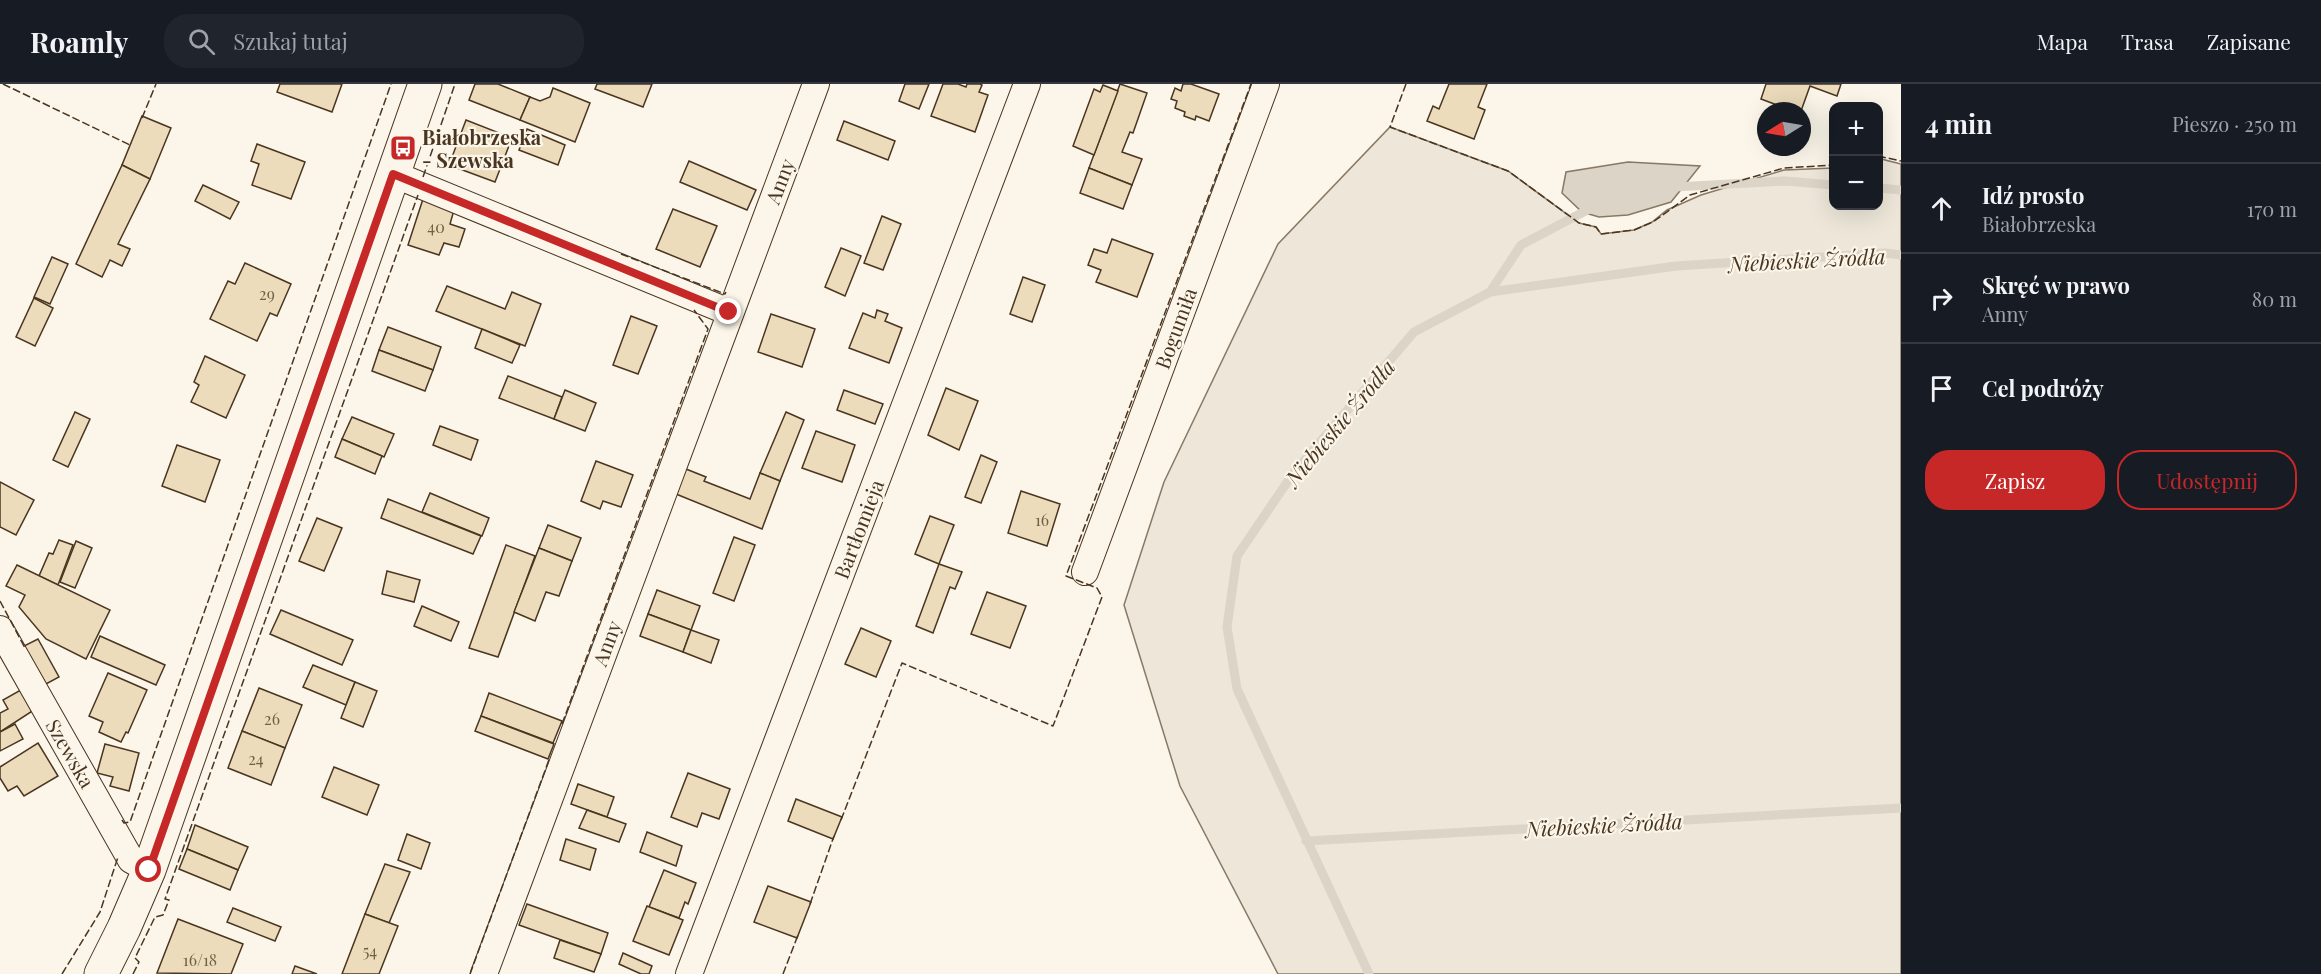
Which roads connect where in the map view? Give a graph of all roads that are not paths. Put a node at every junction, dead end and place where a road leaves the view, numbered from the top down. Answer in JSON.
{"nodes":[{"id":1,"x":425,"y":84,"type":"edge"},
{"id":2,"x":816,"y":84,"type":"edge"},
{"id":3,"x":1027,"y":84,"type":"edge"},
{"id":4,"x":1266,"y":84,"type":"edge"},
{"id":5,"x":393,"y":174,"type":"junction"},
{"id":6,"x":729,"y":312,"type":"junction"},
{"id":7,"x":1084,"y":572,"type":"dead end"},
{"id":8,"x":0,"y":629,"type":"edge"},
{"id":9,"x":149,"y":870,"type":"junction"},
{"id":10,"x":101,"y":974,"type":"edge"},
{"id":11,"x":483,"y":974,"type":"edge"},
{"id":12,"x":689,"y":974,"type":"edge"}],
"edges":[{"from":1,"to":5,"type":"main road"},
{"from":2,"to":6,"type":"street","name":"Anny"},
{"from":3,"to":12,"type":"street","name":"Bartłomieja"},
{"from":4,"to":7,"type":"street","name":"Bogumiła"},
{"from":5,"to":6,"type":"street"},
{"from":5,"to":9,"type":"main road"},
{"from":6,"to":11,"type":"street","name":"Anny"},
{"from":8,"to":9,"type":"street","name":"Szewska"},
{"from":9,"to":10,"type":"main road"}]}
